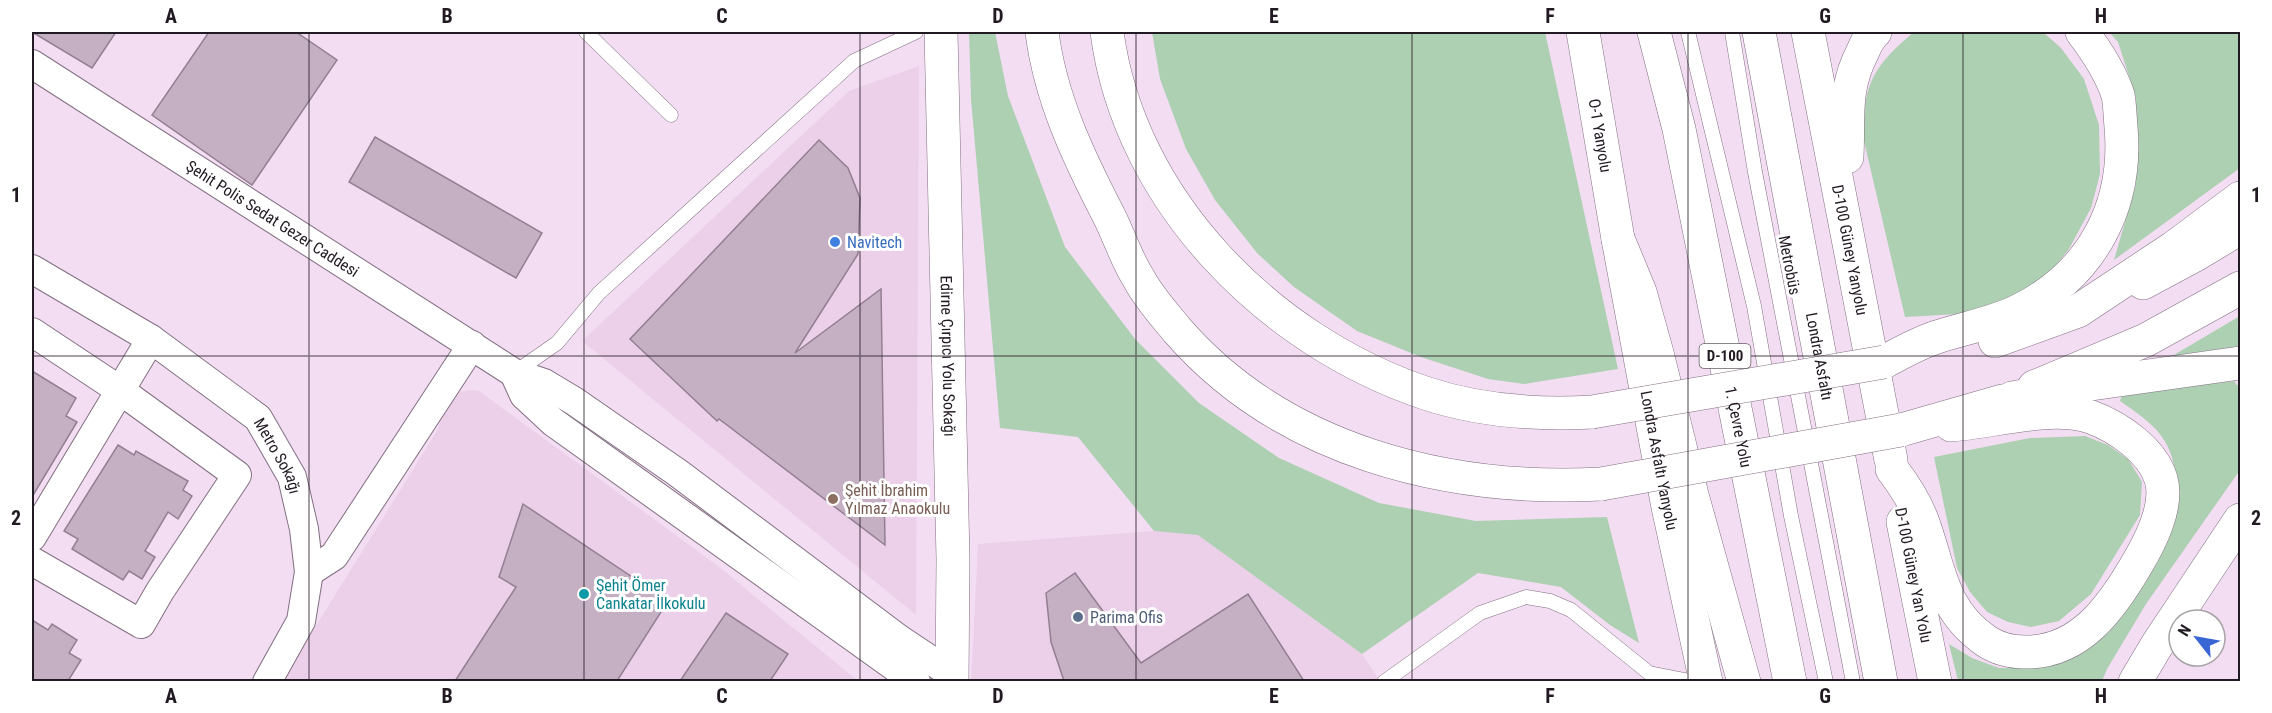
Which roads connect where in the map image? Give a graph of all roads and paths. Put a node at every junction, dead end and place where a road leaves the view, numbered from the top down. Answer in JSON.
{"nodes":[{"id":1,"x":586,"y":32,"type":"edge"},
{"id":2,"x":916,"y":32,"type":"edge"},
{"id":3,"x":941,"y":32,"type":"edge"},
{"id":4,"x":1042,"y":32,"type":"edge"},
{"id":5,"x":1107,"y":32,"type":"edge"},
{"id":6,"x":1583,"y":32,"type":"edge"},
{"id":7,"x":1654,"y":32,"type":"edge"},
{"id":8,"x":1688,"y":32,"type":"edge"},
{"id":9,"x":1732,"y":32,"type":"edge"},
{"id":10,"x":1759,"y":32,"type":"edge"},
{"id":11,"x":1808,"y":32,"type":"edge"},
{"id":12,"x":1875,"y":32,"type":"edge"},
{"id":13,"x":2082,"y":32,"type":"edge"},
{"id":14,"x":32,"y":64,"type":"edge"},
{"id":15,"x":671,"y":115,"type":"dead end"},
{"id":16,"x":2241,"y":198,"type":"edge"},
{"id":17,"x":1845,"y":225,"type":"junction"},
{"id":18,"x":2241,"y":228,"type":"edge"},
{"id":19,"x":1618,"y":239,"type":"junction"},
{"id":20,"x":32,"y":269,"type":"edge"},
{"id":21,"x":2241,"y":288,"type":"edge"},
{"id":22,"x":2078,"y":311,"type":"junction"},
{"id":23,"x":32,"y":332,"type":"edge"},
{"id":24,"x":151,"y":339,"type":"junction"},
{"id":25,"x":472,"y":345,"type":"junction"},
{"id":26,"x":1884,"y":362,"type":"junction"},
{"id":27,"x":2241,"y":363,"type":"edge"},
{"id":28,"x":513,"y":373,"type":"junction"},
{"id":29,"x":121,"y":391,"type":"junction"},
{"id":30,"x":2002,"y":401,"type":"junction"},
{"id":31,"x":1901,"y":430,"type":"junction"},
{"id":32,"x":1892,"y":469,"type":"junction"},
{"id":33,"x":2241,"y":520,"type":"edge"},
{"id":34,"x":32,"y":537,"type":"edge"},
{"id":35,"x":32,"y":561,"type":"edge"},
{"id":36,"x":309,"y":572,"type":"junction"},
{"id":37,"x":952,"y":678,"type":"edge"},
{"id":38,"x":267,"y":681,"type":"edge"},
{"id":39,"x":916,"y":681,"type":"edge"},
{"id":40,"x":1384,"y":681,"type":"edge"},
{"id":41,"x":1695,"y":681,"type":"edge"},
{"id":42,"x":1706,"y":681,"type":"edge"},
{"id":43,"x":1744,"y":681,"type":"edge"},
{"id":44,"x":1790,"y":681,"type":"edge"},
{"id":45,"x":1826,"y":681,"type":"edge"},
{"id":46,"x":1853,"y":681,"type":"edge"},
{"id":47,"x":1881,"y":681,"type":"edge"},
{"id":48,"x":1935,"y":681,"type":"edge"},
{"id":49,"x":2135,"y":681,"type":"edge"}],
"edges":[{"from":1,"to":15,"type":"lane"},
{"from":2,"to":28,"type":"lane"},
{"from":3,"to":37,"type":"main road","name":"Edirne Çırpıcı Yolu Sokağı"},
{"from":4,"to":31,"type":"main road","bridge":true},
{"from":5,"to":26,"type":"main road","bridge":true},
{"from":6,"to":19,"type":"main road","name":"O-1 Yanyolu"},
{"from":7,"to":44,"type":"main road","name":"1. Çevre Yolu","number":"D-100"},
{"from":8,"to":45,"type":"lane"},
{"from":9,"to":46,"type":"lane","name":"Metrobüs"},
{"from":10,"to":47,"type":"main road","name":"Londra Asfaltı"},
{"from":11,"to":17,"type":"main road","name":"D-100 Güney Yanyolu"},
{"from":12,"to":17,"type":"main road"},
{"from":13,"to":26,"type":"main road"},
{"from":14,"to":25,"type":"street","name":"Şehit Polis Sedat Gezer Caddesi"},
{"from":16,"to":22,"type":"main road"},
{"from":17,"to":32,"type":"main road","name":"D-100 Güney Yanyolu"},
{"from":18,"to":22,"type":"main road"},
{"from":19,"to":42,"type":"main road","name":"Londra Asfaltı Yanyolu"},
{"from":19,"to":43,"type":"main road"},
{"from":20,"to":24,"type":"street","name":"Metro Sokağı"},
{"from":21,"to":30,"type":"main road"},
{"from":22,"to":26,"type":"main road"},
{"from":23,"to":29,"type":"street"},
{"from":24,"to":29,"type":"street"},
{"from":24,"to":36,"type":"street","name":"Metro Sokağı"},
{"from":25,"to":28,"type":"street","name":"Şehit Polis Sedat Gezer Caddesi"},
{"from":25,"to":36,"type":"street"},
{"from":27,"to":30,"type":"main road"},
{"from":28,"to":37,"type":"street"},
{"from":28,"to":39,"type":"street"},
{"from":29,"to":34,"type":"street"},
{"from":29,"to":35,"type":"street"},
{"from":30,"to":31,"type":"main road"},
{"from":31,"to":32,"type":"main road"},
{"from":32,"to":48,"type":"main road","name":"D-100 Güney Yan Yolu"},
{"from":33,"to":49,"type":"main road"},
{"from":36,"to":38,"type":"street","name":"Metro Sokağı"},
{"from":40,"to":41,"type":"lane"}]}
